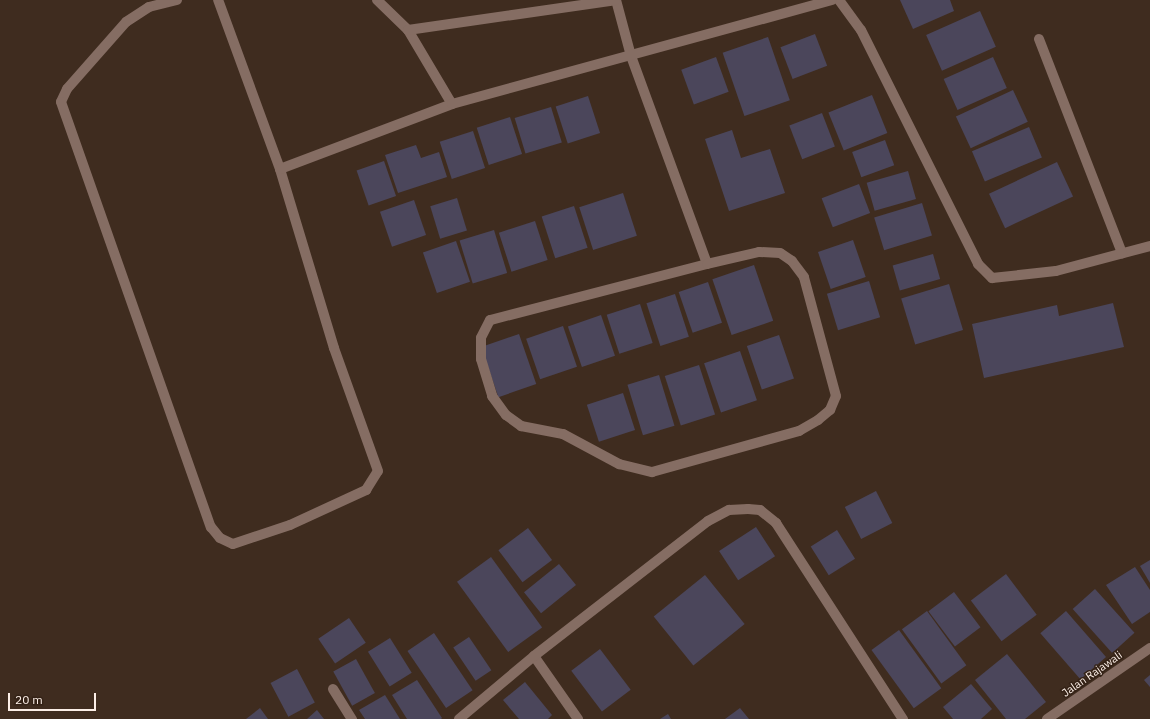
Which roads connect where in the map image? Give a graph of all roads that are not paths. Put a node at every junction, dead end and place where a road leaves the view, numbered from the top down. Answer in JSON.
{"nodes":[{"id":1,"x":177,"y":0,"type":"edge"},
{"id":2,"x":218,"y":0,"type":"edge"},
{"id":3,"x":378,"y":0,"type":"edge"},
{"id":4,"x":615,"y":0,"type":"edge"},
{"id":5,"x":832,"y":0,"type":"edge"},
{"id":6,"x":839,"y":0,"type":"edge"},
{"id":7,"x":408,"y":30,"type":"junction"},
{"id":8,"x":1039,"y":39,"type":"dead end"},
{"id":9,"x":631,"y":56,"type":"junction"},
{"id":10,"x":452,"y":104,"type":"junction"},
{"id":11,"x":280,"y":169,"type":"junction"},
{"id":12,"x":1150,"y":246,"type":"edge"},
{"id":13,"x":1122,"y":253,"type":"junction"},
{"id":14,"x":707,"y":264,"type":"junction"},
{"id":15,"x":1150,"y":648,"type":"edge"},
{"id":16,"x":534,"y":656,"type":"junction"},
{"id":17,"x":333,"y":689,"type":"dead end"},
{"id":18,"x":352,"y":719,"type":"edge"},
{"id":19,"x":459,"y":719,"type":"edge"},
{"id":20,"x":578,"y":719,"type":"edge"},
{"id":21,"x":903,"y":719,"type":"edge"},
{"id":22,"x":1047,"y":719,"type":"edge"}],
"edges":[{"from":1,"to":11,"type":"street"},
{"from":2,"to":11,"type":"street"},
{"from":3,"to":7,"type":"street"},
{"from":4,"to":7,"type":"street"},
{"from":4,"to":9,"type":"street"},
{"from":5,"to":9,"type":"street"},
{"from":6,"to":13,"type":"street"},
{"from":7,"to":10,"type":"street"},
{"from":8,"to":13,"type":"street"},
{"from":9,"to":10,"type":"street"},
{"from":9,"to":14,"type":"street"},
{"from":10,"to":11,"type":"street"},
{"from":12,"to":13,"type":"street"},
{"from":14,"to":14,"type":"street"},
{"from":15,"to":22,"type":"street","name":"Jalan Rajawali"},
{"from":16,"to":19,"type":"street"},
{"from":16,"to":20,"type":"street"},
{"from":16,"to":21,"type":"street"},
{"from":17,"to":18,"type":"street"}]}
